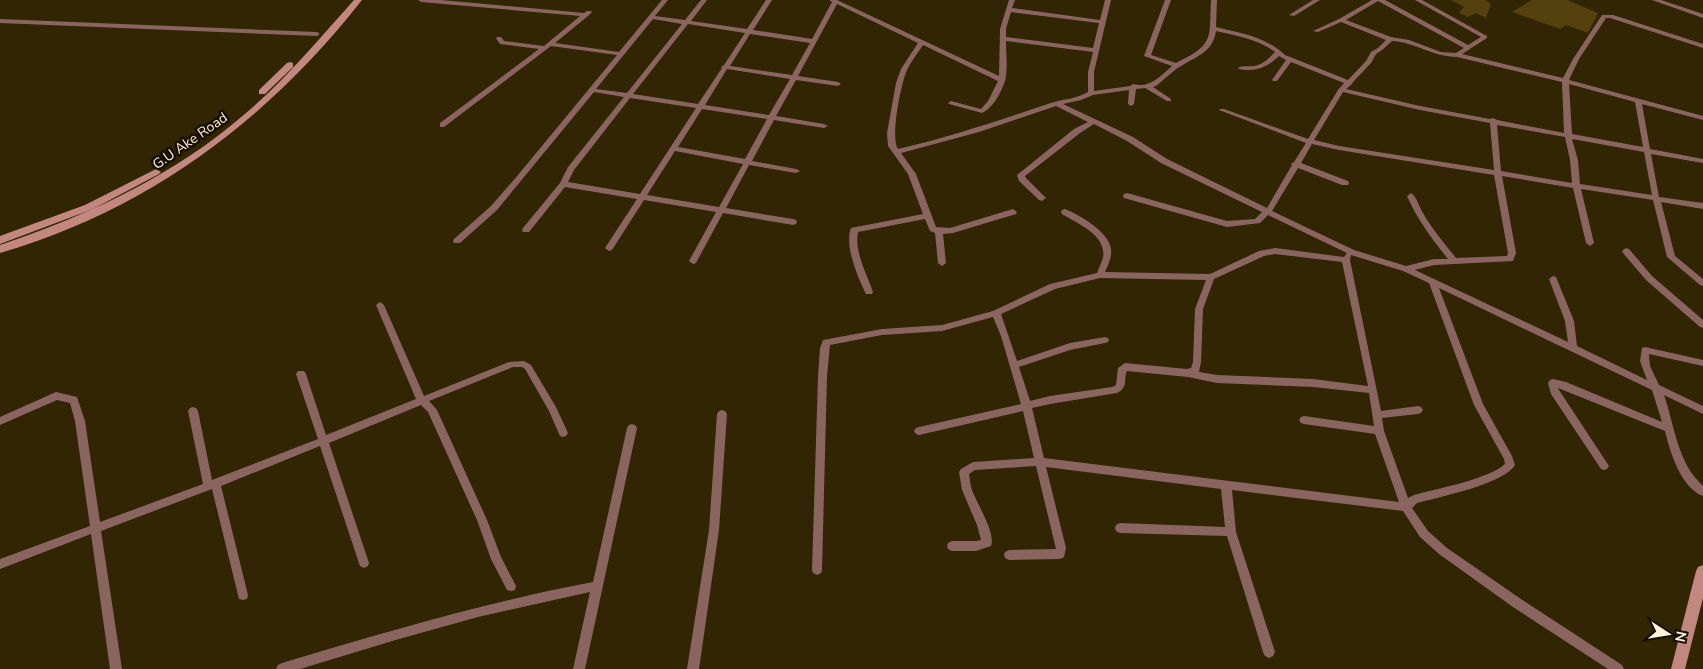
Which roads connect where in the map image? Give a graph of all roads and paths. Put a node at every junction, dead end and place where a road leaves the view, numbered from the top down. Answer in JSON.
{"nodes":[{"id":1,"x":348,"y":0,"type":"edge"},
{"id":2,"x":358,"y":0,"type":"edge"},
{"id":3,"x":421,"y":0,"type":"edge"},
{"id":4,"x":665,"y":0,"type":"edge"},
{"id":5,"x":704,"y":0,"type":"edge"},
{"id":6,"x":770,"y":0,"type":"edge"},
{"id":7,"x":1012,"y":0,"type":"edge"},
{"id":8,"x":1108,"y":0,"type":"edge"},
{"id":9,"x":1168,"y":0,"type":"edge"},
{"id":10,"x":1214,"y":0,"type":"edge"},
{"id":11,"x":1317,"y":0,"type":"edge"},
{"id":12,"x":1376,"y":0,"type":"edge"},
{"id":13,"x":1381,"y":0,"type":"edge"},
{"id":14,"x":1418,"y":0,"type":"edge"},
{"id":15,"x":1655,"y":0,"type":"edge"},
{"id":16,"x":833,"y":1,"type":"edge"},
{"id":17,"x":1011,"y":10,"type":"junction"},
{"id":18,"x":1292,"y":14,"type":"dead end"},
{"id":19,"x":1703,"y":16,"type":"edge"},
{"id":20,"x":650,"y":17,"type":"junction"},
{"id":21,"x":1341,"y":20,"type":"junction"},
{"id":22,"x":0,"y":21,"type":"edge"},
{"id":23,"x":688,"y":21,"type":"junction"},
{"id":24,"x":1103,"y":22,"type":"junction"},
{"id":25,"x":1215,"y":29,"type":"junction"},
{"id":26,"x":749,"y":30,"type":"junction"},
{"id":27,"x":1316,"y":31,"type":"dead end"},
{"id":28,"x":317,"y":34,"type":"junction"},
{"id":29,"x":500,"y":38,"type":"dead end"},
{"id":30,"x":1003,"y":39,"type":"junction"},
{"id":31,"x":1390,"y":39,"type":"junction"},
{"id":32,"x":812,"y":40,"type":"junction"},
{"id":33,"x":920,"y":43,"type":"junction"},
{"id":34,"x":548,"y":46,"type":"junction"},
{"id":35,"x":1703,"y":46,"type":"edge"},
{"id":36,"x":1467,"y":48,"type":"junction"},
{"id":37,"x":1095,"y":50,"type":"junction"},
{"id":38,"x":1279,"y":52,"type":"junction"},
{"id":39,"x":621,"y":54,"type":"junction"},
{"id":40,"x":1457,"y":55,"type":"junction"},
{"id":41,"x":1290,"y":59,"type":"junction"},
{"id":42,"x":1178,"y":65,"type":"junction"},
{"id":43,"x":724,"y":67,"type":"junction"},
{"id":44,"x":1241,"y":68,"type":"dead end"},
{"id":45,"x":792,"y":77,"type":"junction"},
{"id":46,"x":1002,"y":80,"type":"junction"},
{"id":47,"x":1275,"y":80,"type":"dead end"},
{"id":48,"x":1565,"y":81,"type":"junction"},
{"id":49,"x":1350,"y":83,"type":"junction"},
{"id":50,"x":838,"y":84,"type":"dead end"},
{"id":51,"x":1133,"y":86,"type":"junction"},
{"id":52,"x":1146,"y":86,"type":"junction"},
{"id":53,"x":592,"y":90,"type":"junction"},
{"id":54,"x":1341,"y":90,"type":"junction"},
{"id":55,"x":1091,"y":93,"type":"junction"},
{"id":56,"x":629,"y":96,"type":"junction"},
{"id":57,"x":1169,"y":100,"type":"dead end"},
{"id":58,"x":1638,"y":101,"type":"junction"},
{"id":59,"x":952,"y":103,"type":"dead end"},
{"id":60,"x":1057,"y":104,"type":"junction"},
{"id":61,"x":1131,"y":104,"type":"dead end"},
{"id":62,"x":700,"y":106,"type":"junction"},
{"id":63,"x":1222,"y":110,"type":"dead end"},
{"id":64,"x":771,"y":117,"type":"junction"},
{"id":65,"x":1703,"y":118,"type":"edge"},
{"id":66,"x":1493,"y":120,"type":"junction"},
{"id":67,"x":1094,"y":121,"type":"junction"},
{"id":68,"x":442,"y":125,"type":"dead end"},
{"id":69,"x":824,"y":126,"type":"dead end"},
{"id":70,"x":1568,"y":136,"type":"junction"},
{"id":71,"x":1308,"y":141,"type":"junction"},
{"id":72,"x":674,"y":149,"type":"junction"},
{"id":73,"x":1648,"y":150,"type":"junction"},
{"id":74,"x":896,"y":152,"type":"junction"},
{"id":75,"x":1703,"y":161,"type":"edge"},
{"id":76,"x":746,"y":162,"type":"junction"},
{"id":77,"x":1295,"y":164,"type":"junction"},
{"id":78,"x":796,"y":171,"type":"dead end"},
{"id":79,"x":1498,"y":175,"type":"junction"},
{"id":80,"x":1345,"y":183,"type":"dead end"},
{"id":81,"x":563,"y":184,"type":"junction"},
{"id":82,"x":1576,"y":186,"type":"junction"},
{"id":83,"x":1127,"y":196,"type":"dead end"},
{"id":84,"x":1411,"y":196,"type":"dead end"},
{"id":85,"x":643,"y":198,"type":"junction"},
{"id":86,"x":1042,"y":198,"type":"dead end"},
{"id":87,"x":1656,"y":199,"type":"junction"},
{"id":88,"x":1703,"y":206,"type":"edge"},
{"id":89,"x":1269,"y":210,"type":"junction"},
{"id":90,"x":721,"y":212,"type":"junction"},
{"id":91,"x":1012,"y":212,"type":"dead end"},
{"id":92,"x":1065,"y":212,"type":"dead end"},
{"id":93,"x":927,"y":216,"type":"junction"},
{"id":94,"x":792,"y":222,"type":"dead end"},
{"id":95,"x":526,"y":230,"type":"dead end"},
{"id":96,"x":939,"y":231,"type":"junction"},
{"id":97,"x":0,"y":240,"type":"edge"},
{"id":98,"x":457,"y":241,"type":"dead end"},
{"id":99,"x":1590,"y":243,"type":"dead end"},
{"id":100,"x":609,"y":248,"type":"dead end"},
{"id":101,"x":0,"y":249,"type":"edge"},
{"id":102,"x":1626,"y":251,"type":"dead end"},
{"id":103,"x":1348,"y":256,"type":"junction"},
{"id":104,"x":693,"y":260,"type":"dead end"},
{"id":105,"x":1454,"y":261,"type":"junction"},
{"id":106,"x":942,"y":263,"type":"dead end"},
{"id":107,"x":1406,"y":269,"type":"junction"},
{"id":108,"x":1100,"y":275,"type":"junction"},
{"id":109,"x":1210,"y":277,"type":"junction"},
{"id":110,"x":1553,"y":279,"type":"dead end"},
{"id":111,"x":1432,"y":281,"type":"junction"},
{"id":112,"x":1703,"y":283,"type":"edge"},
{"id":113,"x":869,"y":292,"type":"dead end"},
{"id":114,"x":380,"y":304,"type":"dead end"},
{"id":115,"x":996,"y":313,"type":"junction"},
{"id":116,"x":1703,"y":325,"type":"edge"},
{"id":117,"x":1105,"y":340,"type":"dead end"},
{"id":118,"x":1572,"y":348,"type":"junction"},
{"id":119,"x":1703,"y":363,"type":"edge"},
{"id":120,"x":1014,"y":365,"type":"junction"},
{"id":121,"x":1188,"y":373,"type":"junction"},
{"id":122,"x":301,"y":374,"type":"dead end"},
{"id":123,"x":1657,"y":389,"type":"junction"},
{"id":124,"x":1373,"y":390,"type":"junction"},
{"id":125,"x":421,"y":399,"type":"junction"},
{"id":126,"x":1026,"y":405,"type":"junction"},
{"id":127,"x":1418,"y":410,"type":"dead end"},
{"id":128,"x":1703,"y":410,"type":"edge"},
{"id":129,"x":193,"y":411,"type":"dead end"},
{"id":130,"x":722,"y":414,"type":"dead end"},
{"id":131,"x":1376,"y":415,"type":"junction"},
{"id":132,"x":1304,"y":420,"type":"dead end"},
{"id":133,"x":0,"y":421,"type":"edge"},
{"id":134,"x":632,"y":428,"type":"dead end"},
{"id":135,"x":1667,"y":428,"type":"junction"},
{"id":136,"x":919,"y":431,"type":"dead end"},
{"id":137,"x":1379,"y":431,"type":"junction"},
{"id":138,"x":563,"y":433,"type":"dead end"},
{"id":139,"x":322,"y":441,"type":"junction"},
{"id":140,"x":1041,"y":462,"type":"junction"},
{"id":141,"x":1604,"y":466,"type":"dead end"},
{"id":142,"x":211,"y":484,"type":"junction"},
{"id":143,"x":1226,"y":484,"type":"junction"},
{"id":144,"x":1703,"y":492,"type":"edge"},
{"id":145,"x":1406,"y":508,"type":"junction"},
{"id":146,"x":94,"y":528,"type":"junction"},
{"id":147,"x":1120,"y":528,"type":"dead end"},
{"id":148,"x":1231,"y":532,"type":"junction"},
{"id":149,"x":952,"y":546,"type":"dead end"},
{"id":150,"x":1009,"y":555,"type":"dead end"},
{"id":151,"x":364,"y":563,"type":"dead end"},
{"id":152,"x":0,"y":564,"type":"edge"},
{"id":153,"x":817,"y":570,"type":"dead end"},
{"id":154,"x":1702,"y":575,"type":"edge"},
{"id":155,"x":511,"y":586,"type":"dead end"},
{"id":156,"x":597,"y":586,"type":"junction"},
{"id":157,"x":243,"y":595,"type":"dead end"},
{"id":158,"x":1269,"y":652,"type":"dead end"},
{"id":159,"x":116,"y":669,"type":"edge"},
{"id":160,"x":282,"y":669,"type":"edge"},
{"id":161,"x":579,"y":669,"type":"edge"},
{"id":162,"x":693,"y":669,"type":"edge"},
{"id":163,"x":1618,"y":669,"type":"edge"},
{"id":164,"x":1678,"y":669,"type":"edge"}],
"edges":[{"from":1,"to":28,"type":"main road"},
{"from":2,"to":101,"type":"main road","name":"G.U Ake Road"},
{"from":3,"to":34,"type":"street"},
{"from":4,"to":20,"type":"street"},
{"from":5,"to":23,"type":"street"},
{"from":6,"to":26,"type":"street"},
{"from":7,"to":17,"type":"street"},
{"from":8,"to":24,"type":"street"},
{"from":9,"to":42,"type":"street"},
{"from":10,"to":25,"type":"street"},
{"from":11,"to":18,"type":"street"},
{"from":12,"to":21,"type":"street"},
{"from":13,"to":36,"type":"street"},
{"from":14,"to":36,"type":"street"},
{"from":15,"to":19,"type":"street"},
{"from":16,"to":32,"type":"street"},
{"from":16,"to":33,"type":"street"},
{"from":17,"to":24,"type":"street"},
{"from":17,"to":30,"type":"street"},
{"from":20,"to":23,"type":"street"},
{"from":20,"to":39,"type":"street"},
{"from":21,"to":27,"type":"street"},
{"from":21,"to":31,"type":"street"},
{"from":22,"to":28,"type":"street"},
{"from":23,"to":26,"type":"street"},
{"from":23,"to":56,"type":"street"},
{"from":24,"to":37,"type":"street"},
{"from":25,"to":38,"type":"street"},
{"from":25,"to":42,"type":"street"},
{"from":26,"to":32,"type":"street"},
{"from":26,"to":43,"type":"street"},
{"from":28,"to":97,"type":"main road"},
{"from":29,"to":34,"type":"street"},
{"from":30,"to":37,"type":"street"},
{"from":30,"to":46,"type":"street"},
{"from":31,"to":40,"type":"street"},
{"from":31,"to":49,"type":"street"},
{"from":32,"to":45,"type":"street"},
{"from":33,"to":46,"type":"street"},
{"from":33,"to":74,"type":"street"},
{"from":34,"to":39,"type":"street"},
{"from":34,"to":68,"type":"street"},
{"from":35,"to":48,"type":"street"},
{"from":36,"to":40,"type":"street"},
{"from":37,"to":55,"type":"street"},
{"from":38,"to":41,"type":"street"},
{"from":38,"to":44,"type":"street"},
{"from":39,"to":53,"type":"street"},
{"from":40,"to":48,"type":"street"},
{"from":41,"to":47,"type":"street"},
{"from":41,"to":49,"type":"street"},
{"from":42,"to":52,"type":"street"},
{"from":43,"to":45,"type":"street"},
{"from":43,"to":62,"type":"street"},
{"from":45,"to":50,"type":"street"},
{"from":45,"to":64,"type":"street"},
{"from":46,"to":59,"type":"street"},
{"from":48,"to":58,"type":"street"},
{"from":48,"to":70,"type":"street"},
{"from":49,"to":54,"type":"street"},
{"from":51,"to":52,"type":"street"},
{"from":51,"to":55,"type":"street"},
{"from":51,"to":61,"type":"street"},
{"from":52,"to":57,"type":"street"},
{"from":53,"to":56,"type":"street"},
{"from":53,"to":98,"type":"street"},
{"from":54,"to":66,"type":"street"},
{"from":54,"to":71,"type":"street"},
{"from":55,"to":60,"type":"street"},
{"from":56,"to":62,"type":"street"},
{"from":56,"to":81,"type":"street"},
{"from":58,"to":65,"type":"street"},
{"from":58,"to":73,"type":"street"},
{"from":60,"to":67,"type":"street"},
{"from":60,"to":74,"type":"street"},
{"from":62,"to":64,"type":"street"},
{"from":62,"to":72,"type":"street"},
{"from":63,"to":71,"type":"street"},
{"from":64,"to":69,"type":"street"},
{"from":64,"to":76,"type":"street"},
{"from":66,"to":70,"type":"street"},
{"from":66,"to":79,"type":"street"},
{"from":67,"to":86,"type":"street"},
{"from":67,"to":89,"type":"street"},
{"from":70,"to":73,"type":"street"},
{"from":70,"to":82,"type":"street"},
{"from":71,"to":77,"type":"street"},
{"from":71,"to":79,"type":"street"},
{"from":72,"to":76,"type":"street"},
{"from":72,"to":85,"type":"street"},
{"from":73,"to":75,"type":"street"},
{"from":73,"to":87,"type":"street"},
{"from":74,"to":93,"type":"street"},
{"from":76,"to":78,"type":"street"},
{"from":76,"to":90,"type":"street"},
{"from":77,"to":80,"type":"street"},
{"from":77,"to":89,"type":"street"},
{"from":79,"to":82,"type":"street"},
{"from":79,"to":105,"type":"street"},
{"from":81,"to":85,"type":"street"},
{"from":81,"to":95,"type":"street"},
{"from":82,"to":87,"type":"street"},
{"from":82,"to":99,"type":"street"},
{"from":83,"to":89,"type":"street"},
{"from":84,"to":105,"type":"street"},
{"from":85,"to":90,"type":"street"},
{"from":85,"to":100,"type":"street"},
{"from":87,"to":88,"type":"street"},
{"from":87,"to":112,"type":"street"},
{"from":89,"to":103,"type":"street"},
{"from":90,"to":94,"type":"street"},
{"from":90,"to":104,"type":"street"},
{"from":91,"to":96,"type":"street"},
{"from":92,"to":108,"type":"street"},
{"from":93,"to":96,"type":"street"},
{"from":93,"to":113,"type":"street"},
{"from":96,"to":106,"type":"street"},
{"from":102,"to":116,"type":"street"},
{"from":103,"to":107,"type":"street"},
{"from":103,"to":109,"type":"street"},
{"from":103,"to":124,"type":"street"},
{"from":105,"to":107,"type":"street"},
{"from":107,"to":111,"type":"street"},
{"from":108,"to":109,"type":"street"},
{"from":108,"to":115,"type":"street"},
{"from":109,"to":121,"type":"street"},
{"from":110,"to":118,"type":"street"},
{"from":111,"to":118,"type":"street"},
{"from":111,"to":145,"type":"street"},
{"from":114,"to":125,"type":"street"},
{"from":115,"to":120,"type":"street"},
{"from":115,"to":153,"type":"street"},
{"from":117,"to":120,"type":"street"},
{"from":118,"to":123,"type":"street"},
{"from":119,"to":123,"type":"street"},
{"from":120,"to":126,"type":"street"},
{"from":121,"to":124,"type":"street"},
{"from":121,"to":126,"type":"street"},
{"from":122,"to":139,"type":"street"},
{"from":123,"to":128,"type":"street"},
{"from":123,"to":135,"type":"street"},
{"from":124,"to":131,"type":"street"},
{"from":125,"to":138,"type":"street"},
{"from":125,"to":139,"type":"street"},
{"from":125,"to":155,"type":"street"},
{"from":126,"to":136,"type":"street"},
{"from":126,"to":140,"type":"street"},
{"from":127,"to":131,"type":"street"},
{"from":129,"to":142,"type":"street"},
{"from":130,"to":162,"type":"street"},
{"from":131,"to":137,"type":"street"},
{"from":132,"to":137,"type":"street"},
{"from":133,"to":146,"type":"street"},
{"from":134,"to":156,"type":"street"},
{"from":135,"to":141,"type":"street"},
{"from":135,"to":144,"type":"street"},
{"from":137,"to":145,"type":"street"},
{"from":139,"to":142,"type":"street"},
{"from":139,"to":151,"type":"street"},
{"from":140,"to":143,"type":"street"},
{"from":140,"to":149,"type":"street"},
{"from":140,"to":150,"type":"street"},
{"from":142,"to":146,"type":"street"},
{"from":142,"to":157,"type":"street"},
{"from":143,"to":145,"type":"street"},
{"from":143,"to":148,"type":"street"},
{"from":145,"to":163,"type":"street"},
{"from":146,"to":152,"type":"street"},
{"from":146,"to":159,"type":"street"},
{"from":147,"to":148,"type":"street"},
{"from":148,"to":158,"type":"street"},
{"from":154,"to":164,"type":"main road"},
{"from":156,"to":160,"type":"street"},
{"from":156,"to":161,"type":"street"}]}
